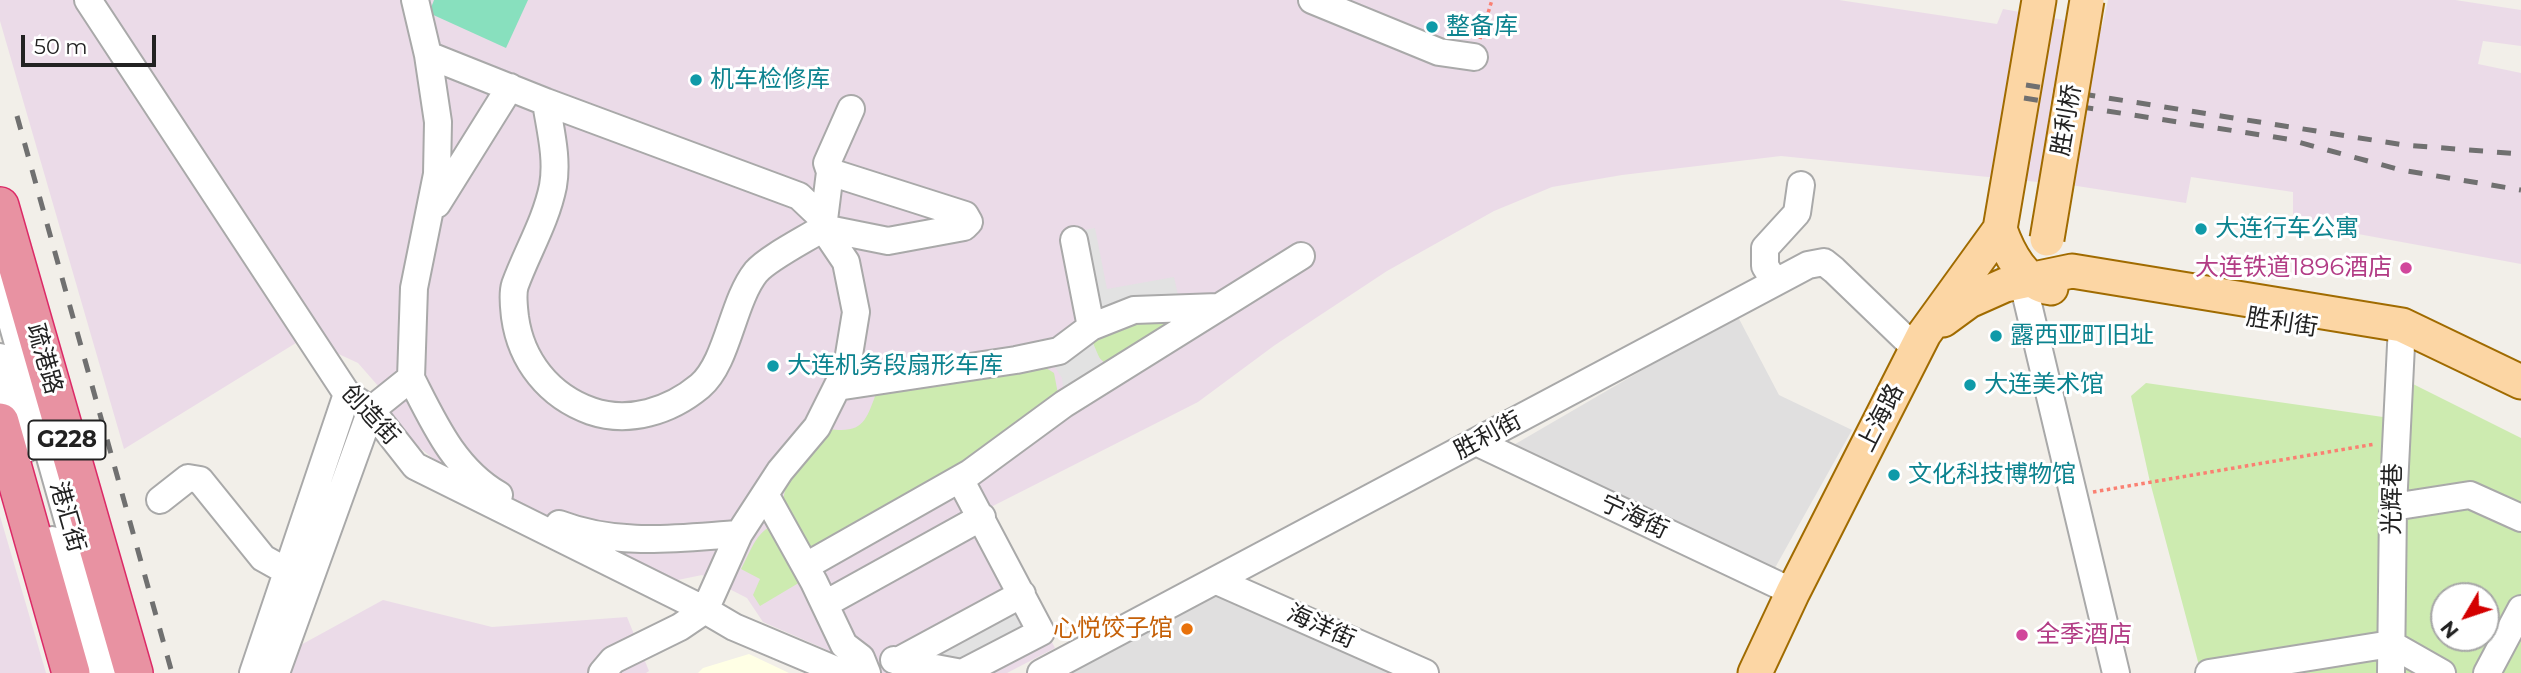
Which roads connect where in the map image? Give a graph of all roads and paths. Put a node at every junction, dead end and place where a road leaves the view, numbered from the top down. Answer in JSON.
{"nodes":[{"id":1,"x":88,"y":0,"type":"edge"},
{"id":2,"x":415,"y":0,"type":"edge"},
{"id":3,"x":1312,"y":0,"type":"edge"},
{"id":4,"x":1492,"y":0,"type":"edge"},
{"id":5,"x":2039,"y":0,"type":"edge"},
{"id":6,"x":2087,"y":0,"type":"edge"},
{"id":7,"x":428,"y":55,"type":"junction"},
{"id":8,"x":1474,"y":57,"type":"joint"},
{"id":9,"x":510,"y":87,"type":"junction"},
{"id":10,"x":546,"y":102,"type":"junction"},
{"id":11,"x":851,"y":109,"type":"dead end"},
{"id":12,"x":830,"y":172,"type":"junction"},
{"id":13,"x":1801,"y":185,"type":"dead end"},
{"id":14,"x":0,"y":206,"type":"edge"},
{"id":15,"x":428,"y":216,"type":"junction"},
{"id":16,"x":823,"y":228,"type":"junction"},
{"id":17,"x":2000,"y":229,"type":"junction"},
{"id":18,"x":1074,"y":240,"type":"dead end"},
{"id":19,"x":1301,"y":256,"type":"dead end"},
{"id":20,"x":2072,"y":271,"type":"junction"},
{"id":21,"x":0,"y":281,"type":"edge"},
{"id":22,"x":2028,"y":281,"type":"junction"},
{"id":23,"x":1775,"y":282,"type":"junction"},
{"id":24,"x":1219,"y":307,"type":"junction"},
{"id":25,"x":1091,"y":327,"type":"junction"},
{"id":26,"x":2402,"y":333,"type":"junction"},
{"id":27,"x":1920,"y":342,"type":"junction"},
{"id":28,"x":0,"y":356,"type":"edge"},
{"id":29,"x":411,"y":378,"type":"junction"},
{"id":30,"x":2521,"y":382,"type":"edge"},
{"id":31,"x":837,"y":387,"type":"junction"},
{"id":32,"x":347,"y":394,"type":"junction"},
{"id":33,"x":2521,"y":399,"type":"edge"},
{"id":34,"x":371,"y":410,"type":"junction"},
{"id":35,"x":0,"y":422,"type":"edge"},
{"id":36,"x":2395,"y":441,"type":"junction"},
{"id":37,"x":1476,"y":442,"type":"junction"},
{"id":38,"x":960,"y":479,"type":"junction"},
{"id":39,"x":765,"y":494,"type":"junction"},
{"id":40,"x":2073,"y":495,"type":"junction"},
{"id":41,"x":160,"y":500,"type":"dead end"},
{"id":42,"x":2393,"y":507,"type":"junction"},
{"id":43,"x":982,"y":517,"type":"junction"},
{"id":44,"x":2521,"y":518,"type":"edge"},
{"id":45,"x":740,"y":534,"type":"junction"},
{"id":46,"x":806,"y":566,"type":"junction"},
{"id":47,"x":288,"y":572,"type":"junction"},
{"id":48,"x":1216,"y":581,"type":"junction"},
{"id":49,"x":1793,"y":592,"type":"junction"},
{"id":50,"x":1021,"y":594,"type":"junction"},
{"id":51,"x":825,"y":604,"type":"junction"},
{"id":52,"x":2521,"y":608,"type":"edge"},
{"id":53,"x":705,"y":610,"type":"junction"},
{"id":54,"x":2391,"y":644,"type":"junction"},
{"id":55,"x":898,"y":662,"type":"junction"},
{"id":56,"x":857,"y":668,"type":"edge"},
{"id":57,"x":257,"y":672,"type":"edge"},
{"id":58,"x":71,"y":673,"type":"edge"},
{"id":59,"x":90,"y":673,"type":"edge"},
{"id":60,"x":111,"y":673,"type":"edge"},
{"id":61,"x":134,"y":673,"type":"edge"},
{"id":62,"x":602,"y":673,"type":"edge"},
{"id":63,"x":1041,"y":673,"type":"edge"},
{"id":64,"x":1425,"y":673,"type":"edge"},
{"id":65,"x":1755,"y":673,"type":"edge"},
{"id":66,"x":2116,"y":673,"type":"edge"},
{"id":67,"x":2209,"y":673,"type":"edge"},
{"id":68,"x":2392,"y":673,"type":"edge"},
{"id":69,"x":2442,"y":673,"type":"edge"},
{"id":70,"x":2487,"y":673,"type":"edge"}],
"edges":[{"from":1,"to":32,"type":"street","name":"创造街"},
{"from":2,"to":7,"type":"street"},
{"from":3,"to":8,"type":"street"},
{"from":4,"to":8,"type":"path"},
{"from":5,"to":17,"type":"main road","name":"胜利桥"},
{"from":6,"to":20,"type":"main road","name":"胜利桥","bridge":true},
{"from":7,"to":9,"type":"street"},
{"from":7,"to":15,"type":"street"},
{"from":9,"to":10,"type":"street"},
{"from":9,"to":15,"type":"street"},
{"from":10,"to":16,"type":"street"},
{"from":10,"to":16,"type":"street"},
{"from":11,"to":12,"type":"street"},
{"from":12,"to":16,"type":"street"},
{"from":12,"to":16,"type":"street"},
{"from":13,"to":23,"type":"street"},
{"from":14,"to":61,"type":"highway","name":"疏港路","number":"G228"},
{"from":15,"to":29,"type":"street"},
{"from":16,"to":31,"type":"street"},
{"from":17,"to":22,"type":"main road"},
{"from":17,"to":27,"type":"main road","name":"上海路"},
{"from":18,"to":25,"type":"street"},
{"from":19,"to":24,"type":"street"},
{"from":20,"to":22,"type":"main road","name":"胜利街"},
{"from":20,"to":26,"type":"main road","name":"胜利街"},
{"from":21,"to":60,"type":"street","name":"港汇街"},
{"from":22,"to":26,"type":"main road","name":"胜利街"},
{"from":22,"to":27,"type":"main road"},
{"from":22,"to":40,"type":"street"},
{"from":23,"to":27,"type":"street","name":"胜利街"},
{"from":23,"to":37,"type":"street","name":"胜利街"},
{"from":24,"to":25,"type":"street"},
{"from":24,"to":38,"type":"street"},
{"from":25,"to":31,"type":"street"},
{"from":26,"to":30,"type":"main road","name":"胜利街"},
{"from":26,"to":33,"type":"main road","name":"胜利街"},
{"from":26,"to":36,"type":"street","name":"光辉巷"},
{"from":27,"to":49,"type":"main road","name":"上海路"},
{"from":28,"to":59,"type":"street","name":"港汇街"},
{"from":29,"to":34,"type":"street"},
{"from":29,"to":45,"type":"street"},
{"from":31,"to":39,"type":"street"},
{"from":32,"to":34,"type":"street","name":"创造街"},
{"from":32,"to":47,"type":"street"},
{"from":34,"to":53,"type":"street","name":"创造街"},
{"from":34,"to":57,"type":"street"},
{"from":35,"to":58,"type":"highway","number":"G228"},
{"from":36,"to":40,"type":"path"},
{"from":36,"to":42,"type":"street","name":"光辉巷"},
{"from":37,"to":48,"type":"street","name":"胜利街"},
{"from":37,"to":49,"type":"street","name":"宁海街"},
{"from":38,"to":43,"type":"street"},
{"from":38,"to":46,"type":"street"},
{"from":39,"to":45,"type":"street"},
{"from":39,"to":46,"type":"street"},
{"from":40,"to":66,"type":"street"},
{"from":41,"to":47,"type":"street"},
{"from":42,"to":44,"type":"street"},
{"from":42,"to":54,"type":"street","name":"光辉巷"},
{"from":43,"to":50,"type":"street"},
{"from":43,"to":51,"type":"street"},
{"from":45,"to":53,"type":"street"},
{"from":46,"to":51,"type":"street"},
{"from":47,"to":57,"type":"street"},
{"from":48,"to":63,"type":"street","name":"胜利街"},
{"from":48,"to":64,"type":"street","name":"海洋街"},
{"from":49,"to":65,"type":"main road","name":"上海路"},
{"from":50,"to":55,"type":"street"},
{"from":50,"to":55,"type":"street","name":"创造街"},
{"from":51,"to":56,"type":"street"},
{"from":52,"to":70,"type":"street"},
{"from":53,"to":56,"type":"street","name":"创造街"},
{"from":53,"to":62,"type":"street"},
{"from":54,"to":67,"type":"street"},
{"from":54,"to":68,"type":"street","name":"光辉巷"},
{"from":54,"to":69,"type":"street"},
{"from":55,"to":56,"type":"street","name":"创造街"}]}
